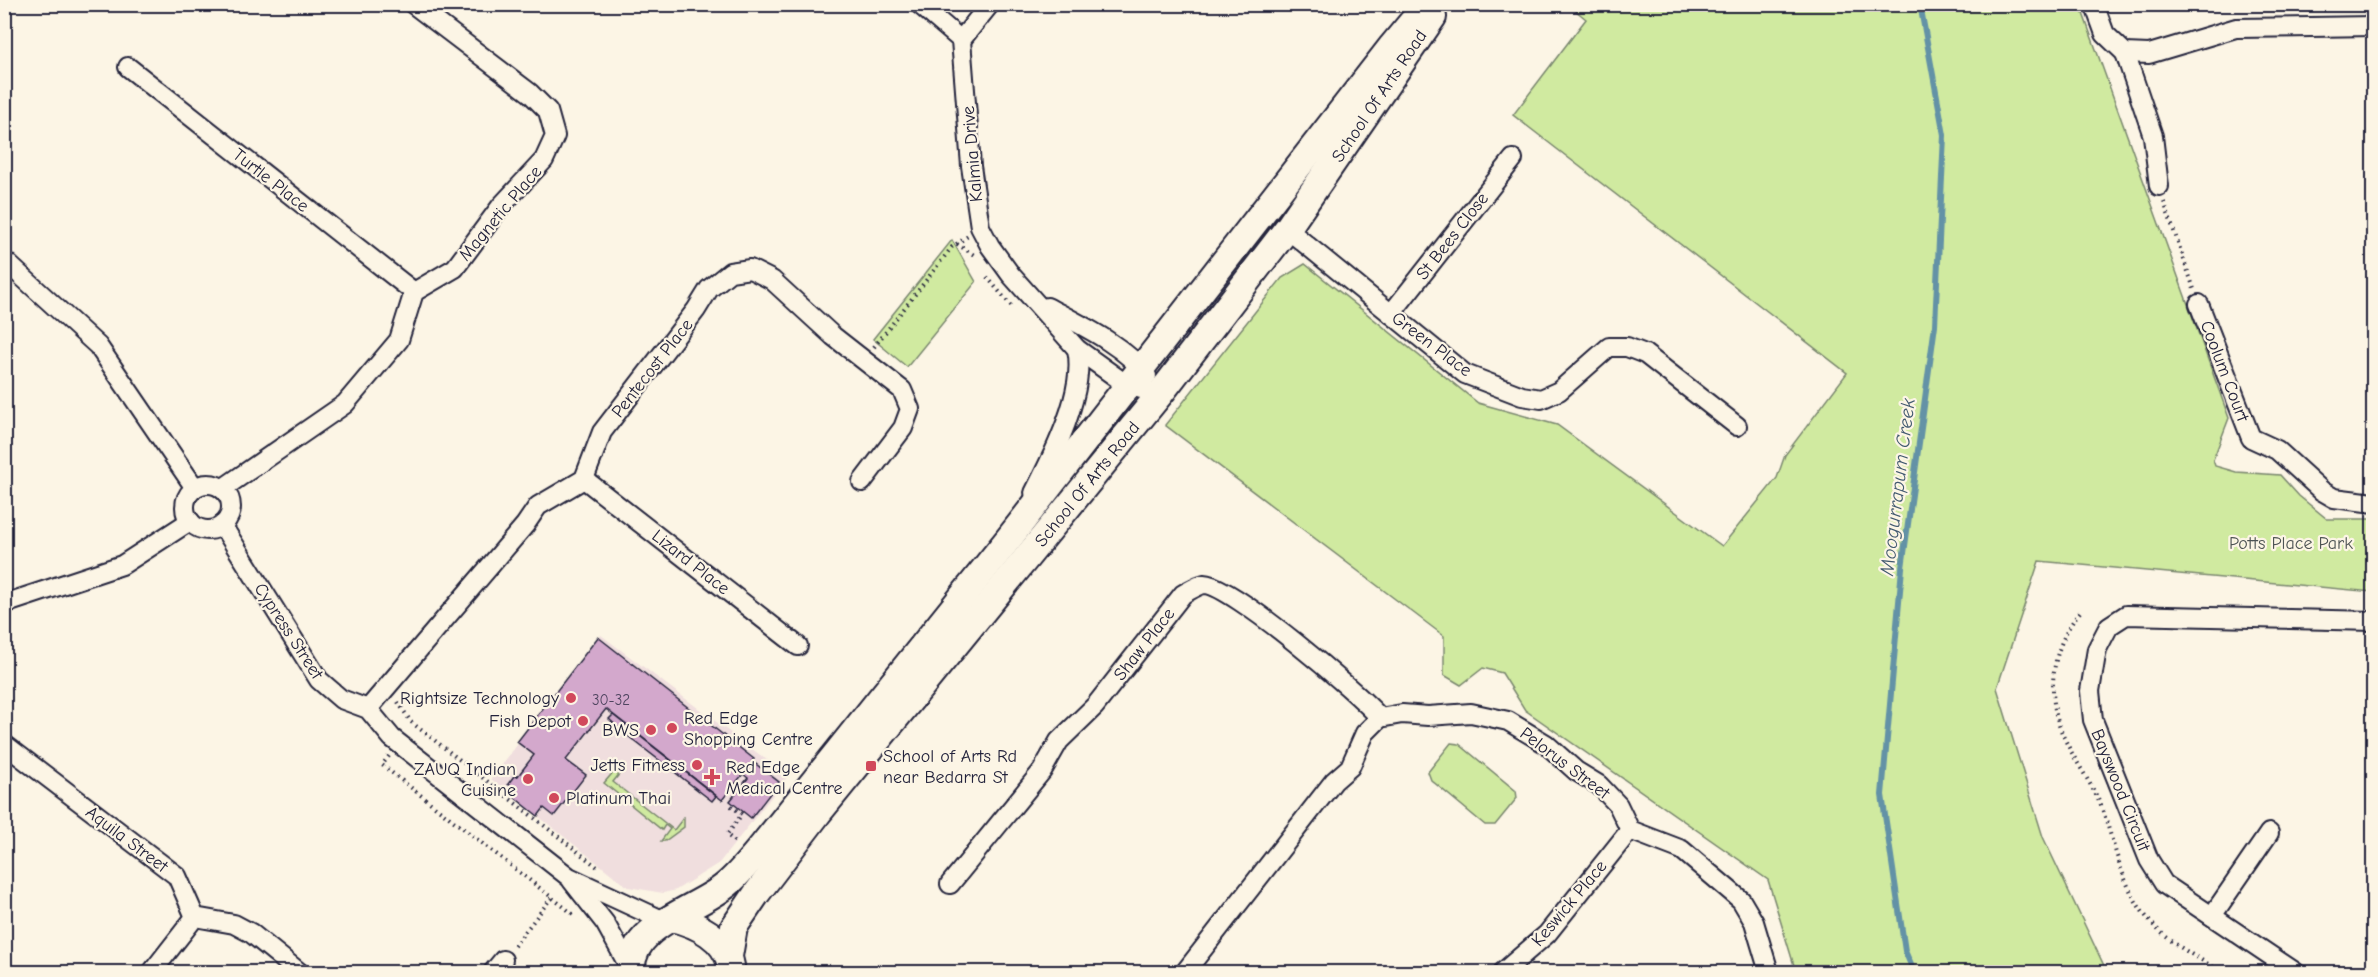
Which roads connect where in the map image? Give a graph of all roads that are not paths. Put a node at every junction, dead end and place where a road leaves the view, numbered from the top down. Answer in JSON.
{"nodes":[{"id":1,"x":413,"y":4,"type":"edge"},
{"id":2,"x":919,"y":4,"type":"edge"},
{"id":3,"x":990,"y":4,"type":"edge"},
{"id":4,"x":1427,"y":4,"type":"edge"},
{"id":5,"x":1441,"y":4,"type":"edge"},
{"id":6,"x":2094,"y":4,"type":"edge"},
{"id":7,"x":2373,"y":26,"type":"edge"},
{"id":8,"x":961,"y":40,"type":"junction"},
{"id":9,"x":2125,"y":53,"type":"junction"},
{"id":10,"x":128,"y":67,"type":"dead end"},
{"id":11,"x":1513,"y":159,"type":"dead end"},
{"id":12,"x":2159,"y":186,"type":"road end"},
{"id":13,"x":1287,"y":229,"type":"junction"},
{"id":14,"x":4,"y":260,"type":"edge"},
{"id":15,"x":414,"y":292,"type":"junction"},
{"id":16,"x":1038,"y":302,"type":"junction"},
{"id":17,"x":2199,"y":304,"type":"road end"},
{"id":18,"x":1391,"y":314,"type":"junction"},
{"id":19,"x":1077,"y":349,"type":"junction"},
{"id":20,"x":1134,"y":376,"type":"junction"},
{"id":21,"x":1160,"y":394,"type":"junction"},
{"id":22,"x":1737,"y":426,"type":"dead end"},
{"id":23,"x":584,"y":479,"type":"junction"},
{"id":24,"x":862,"y":482,"type":"dead end"},
{"id":25,"x":195,"y":488,"type":"junction"},
{"id":26,"x":222,"y":489,"type":"junction"},
{"id":27,"x":2373,"y":502,"type":"edge"},
{"id":28,"x":190,"y":521,"type":"junction"},
{"id":29,"x":222,"y":525,"type":"junction"},
{"id":30,"x":1010,"y":537,"type":"junction"},
{"id":31,"x":4,"y":604,"type":"edge"},
{"id":32,"x":2373,"y":621,"type":"edge"},
{"id":33,"x":798,"y":646,"type":"dead end"},
{"id":34,"x":368,"y":709,"type":"junction"},
{"id":35,"x":1380,"y":718,"type":"junction"},
{"id":36,"x":4,"y":744,"type":"edge"},
{"id":37,"x":1630,"y":830,"type":"junction"},
{"id":38,"x":2269,"y":833,"type":"dead end"},
{"id":39,"x":569,"y":877,"type":"junction"},
{"id":40,"x":950,"y":884,"type":"dead end"},
{"id":41,"x":195,"y":916,"type":"junction"},
{"id":42,"x":2212,"y":916,"type":"junction"},
{"id":43,"x":668,"y":920,"type":"junction"},
{"id":44,"x":731,"y":967,"type":"edge"},
{"id":45,"x":631,"y":971,"type":"edge"},
{"id":46,"x":152,"y":972,"type":"edge"},
{"id":47,"x":299,"y":972,"type":"edge"},
{"id":48,"x":1185,"y":972,"type":"edge"},
{"id":49,"x":1503,"y":972,"type":"edge"},
{"id":50,"x":1768,"y":972,"type":"edge"},
{"id":51,"x":2295,"y":972,"type":"edge"}],
"edges":[{"from":1,"to":15,"type":"street","name":"Magnetic Place"},
{"from":2,"to":8,"type":"street"},
{"from":3,"to":8,"type":"street"},
{"from":4,"to":20,"type":"street","name":"School Of Arts Road"},
{"from":5,"to":13,"type":"street","name":"School Of Arts Road"},
{"from":6,"to":9,"type":"street"},
{"from":7,"to":9,"type":"street"},
{"from":8,"to":16,"type":"street","name":"Kalmia Drive"},
{"from":9,"to":12,"type":"street"},
{"from":10,"to":15,"type":"street","name":"Turtle Place"},
{"from":11,"to":18,"type":"street","name":"St Bees Close"},
{"from":13,"to":18,"type":"street","name":"Green Place"},
{"from":13,"to":21,"type":"street","name":"School Of Arts Road"},
{"from":14,"to":25,"type":"street"},
{"from":15,"to":26,"type":"street"},
{"from":16,"to":19,"type":"street","name":"Kalmia Drive"},
{"from":16,"to":20,"type":"street","name":"Kalmia Drive"},
{"from":17,"to":27,"type":"street","name":"Coolum Court"},
{"from":18,"to":22,"type":"street","name":"Green Place"},
{"from":19,"to":20,"type":"street","name":"Kalmia Drive"},
{"from":19,"to":30,"type":"street"},
{"from":20,"to":21,"type":"street","name":"Kalmia Drive"},
{"from":20,"to":30,"type":"street","name":"School Of Arts Road"},
{"from":21,"to":44,"type":"street","name":"School Of Arts Road"},
{"from":23,"to":24,"type":"street","name":"Pentecost Place"},
{"from":23,"to":33,"type":"street","name":"Lizard Place"},
{"from":23,"to":34,"type":"street"},
{"from":25,"to":26,"type":"street"},
{"from":25,"to":28,"type":"street"},
{"from":26,"to":29,"type":"street"},
{"from":28,"to":29,"type":"street"},
{"from":28,"to":31,"type":"street"},
{"from":29,"to":34,"type":"street","name":"Cypress Street"},
{"from":30,"to":43,"type":"street","name":"School Of Arts Road"},
{"from":32,"to":42,"type":"street","name":"Bayswood Circuit"},
{"from":34,"to":39,"type":"street","name":"Cypress Street"},
{"from":35,"to":37,"type":"street","name":"Pelorus Street"},
{"from":35,"to":40,"type":"street","name":"Shaw Place"},
{"from":35,"to":48,"type":"street"},
{"from":36,"to":41,"type":"street","name":"Aquila Street"},
{"from":37,"to":49,"type":"street","name":"Keswick Place"},
{"from":37,"to":50,"type":"street"},
{"from":38,"to":42,"type":"street"},
{"from":39,"to":43,"type":"street","name":"Cypress Street"},
{"from":39,"to":45,"type":"street","name":"Cypress Street"},
{"from":41,"to":46,"type":"street"},
{"from":41,"to":47,"type":"street"},
{"from":42,"to":51,"type":"street","name":"Bayswood Circuit"},
{"from":43,"to":44,"type":"street"},
{"from":43,"to":45,"type":"street","name":"School Of Arts Road"}]}
